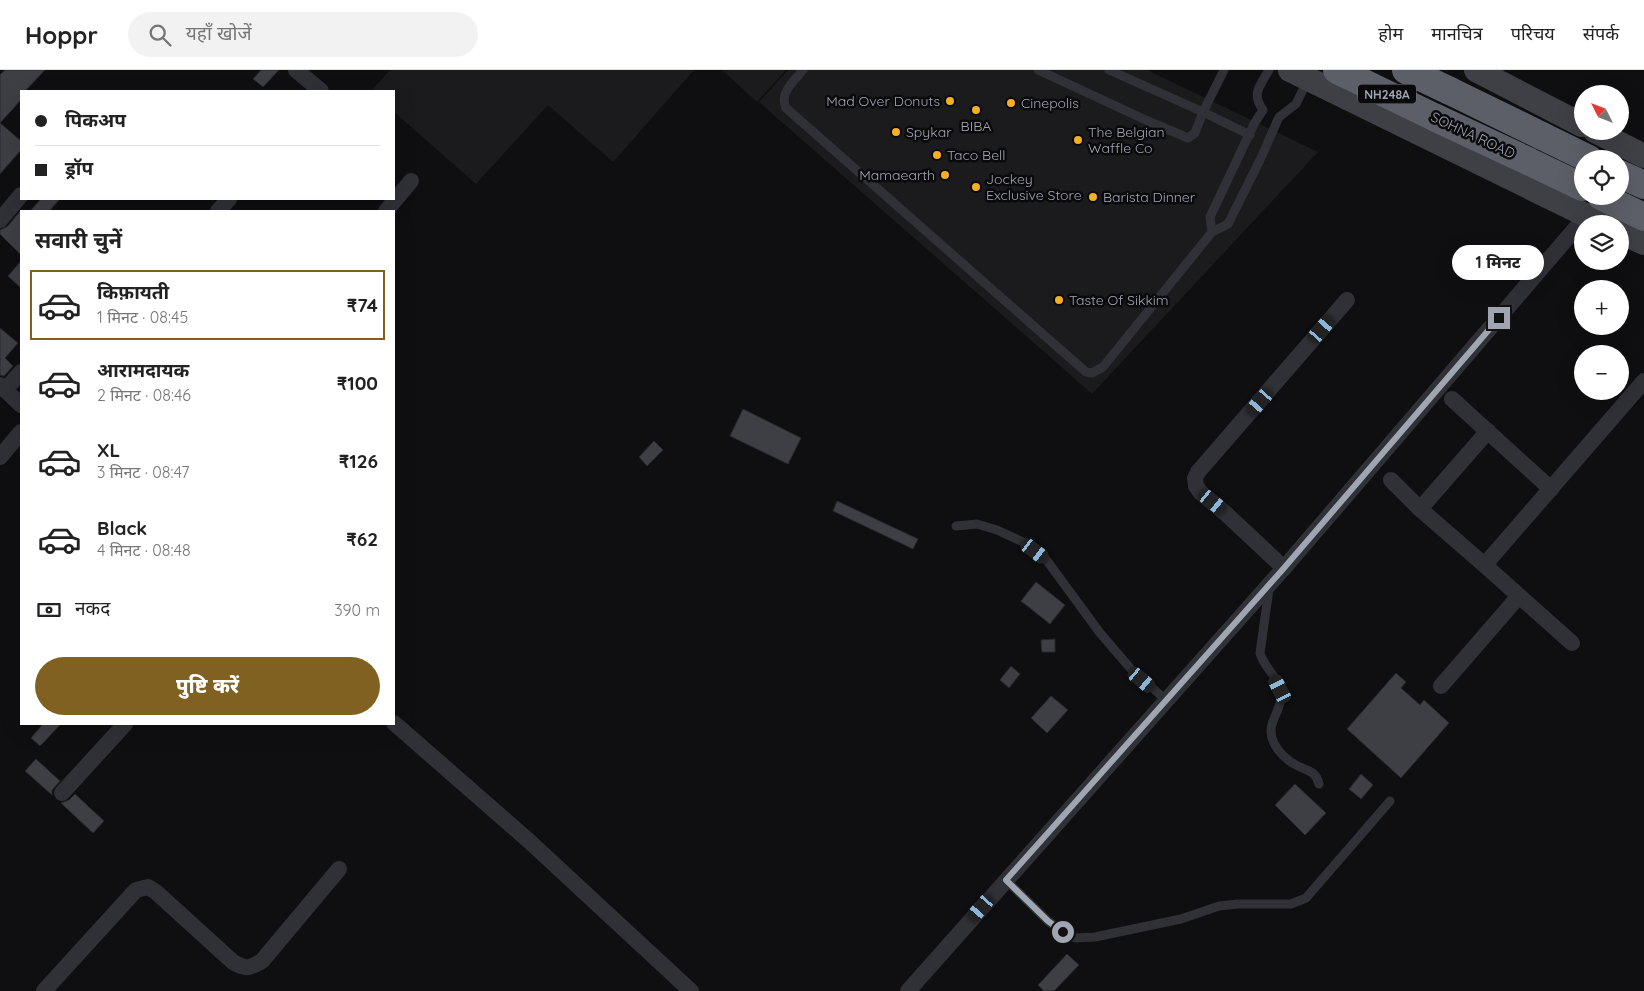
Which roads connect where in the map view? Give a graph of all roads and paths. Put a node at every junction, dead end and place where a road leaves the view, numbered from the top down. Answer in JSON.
{"nodes":[{"id":1,"x":296,"y":70,"type":"edge"},
{"id":2,"x":803,"y":70,"type":"edge"},
{"id":3,"x":1038,"y":70,"type":"edge"},
{"id":4,"x":1109,"y":70,"type":"edge"},
{"id":5,"x":1224,"y":70,"type":"edge"},
{"id":6,"x":1268,"y":70,"type":"edge"},
{"id":7,"x":1337,"y":70,"type":"edge"},
{"id":8,"x":1406,"y":70,"type":"edge"},
{"id":9,"x":1480,"y":72,"type":"edge"},
{"id":10,"x":1299,"y":75,"type":"edge"},
{"id":11,"x":319,"y":90,"type":"edge"},
{"id":12,"x":1537,"y":101,"type":"junction"},
{"id":13,"x":1263,"y":110,"type":"junction"},
{"id":14,"x":1203,"y":112,"type":"junction"},
{"id":15,"x":1279,"y":117,"type":"junction"},
{"id":16,"x":1574,"y":121,"type":"edge"},
{"id":17,"x":1250,"y":135,"type":"junction"},
{"id":18,"x":1613,"y":140,"type":"edge"},
{"id":19,"x":1441,"y":144,"type":"junction"},
{"id":20,"x":1574,"y":152,"type":"edge"},
{"id":21,"x":1644,"y":156,"type":"edge"},
{"id":22,"x":1498,"y":172,"type":"junction"},
{"id":23,"x":1629,"y":178,"type":"edge"},
{"id":24,"x":411,"y":181,"type":"dead end"},
{"id":25,"x":1574,"y":184,"type":"edge"},
{"id":26,"x":1644,"y":185,"type":"edge"},
{"id":27,"x":20,"y":196,"type":"edge"},
{"id":28,"x":228,"y":200,"type":"edge"},
{"id":29,"x":219,"y":210,"type":"edge"},
{"id":30,"x":387,"y":210,"type":"edge"},
{"id":31,"x":1597,"y":212,"type":"edge"},
{"id":32,"x":1644,"y":217,"type":"edge"},
{"id":33,"x":0,"y":220,"type":"edge"},
{"id":34,"x":1212,"y":232,"type":"junction"},
{"id":35,"x":1629,"y":236,"type":"edge"},
{"id":36,"x":1644,"y":243,"type":"edge"},
{"id":37,"x":1347,"y":300,"type":"dead end"},
{"id":38,"x":20,"y":373,"type":"edge"},
{"id":39,"x":1644,"y":380,"type":"edge"},
{"id":40,"x":3,"y":388,"type":"edge"},
{"id":41,"x":1452,"y":399,"type":"dead end"},
{"id":42,"x":20,"y":404,"type":"edge"},
{"id":43,"x":1488,"y":431,"type":"junction"},
{"id":44,"x":20,"y":433,"type":"edge"},
{"id":45,"x":0,"y":456,"type":"edge"},
{"id":46,"x":1391,"y":480,"type":"dead end"},
{"id":47,"x":1551,"y":489,"type":"junction"},
{"id":48,"x":1420,"y":509,"type":"junction"},
{"id":49,"x":956,"y":526,"type":"dead end"},
{"id":50,"x":1284,"y":568,"type":"junction"},
{"id":51,"x":1489,"y":569,"type":"junction"},
{"id":52,"x":1270,"y":584,"type":"junction"},
{"id":53,"x":1519,"y":596,"type":"junction"},
{"id":54,"x":1572,"y":643,"type":"dead end"},
{"id":55,"x":1441,"y":686,"type":"dead end"},
{"id":56,"x":1166,"y":700,"type":"junction"},
{"id":57,"x":395,"y":724,"type":"edge"},
{"id":58,"x":124,"y":725,"type":"edge"},
{"id":59,"x":1319,"y":784,"type":"dead end"},
{"id":60,"x":62,"y":793,"type":"dead end"},
{"id":61,"x":1390,"y":802,"type":"dead end"},
{"id":62,"x":339,"y":869,"type":"dead end"},
{"id":63,"x":1006,"y":880,"type":"junction"},
{"id":64,"x":44,"y":991,"type":"edge"},
{"id":65,"x":691,"y":991,"type":"edge"},
{"id":66,"x":908,"y":991,"type":"edge"}],
"edges":[{"from":1,"to":11,"type":"street"},
{"from":2,"to":34,"type":"lane"},
{"from":3,"to":14,"type":"lane"},
{"from":4,"to":14,"type":"lane"},
{"from":5,"to":14,"type":"lane"},
{"from":6,"to":13,"type":"lane"},
{"from":7,"to":25,"type":"highway","name":"SOHNA ROAD","number":"NH248A","bridge":true},
{"from":8,"to":20,"type":"highway","name":"SOHNA ROAD","number":"NH248A","bridge":true},
{"from":9,"to":12,"type":"main road"},
{"from":9,"to":19,"type":"main road"},
{"from":10,"to":15,"type":"lane"},
{"from":10,"to":19,"type":"main road"},
{"from":12,"to":16,"type":"main road"},
{"from":12,"to":22,"type":"main road"},
{"from":13,"to":15,"type":"lane"},
{"from":13,"to":17,"type":"lane"},
{"from":14,"to":17,"type":"lane"},
{"from":15,"to":34,"type":"lane"},
{"from":17,"to":34,"type":"lane"},
{"from":18,"to":21,"type":"main road"},
{"from":19,"to":22,"type":"main road"},
{"from":22,"to":31,"type":"main road"},
{"from":23,"to":26,"type":"highway"},
{"from":24,"to":30,"type":"street"},
{"from":27,"to":33,"type":"street"},
{"from":28,"to":29,"type":"street"},
{"from":31,"to":32,"type":"highway"},
{"from":31,"to":50,"type":"street"},
{"from":35,"to":36,"type":"main road"},
{"from":37,"to":50,"type":"street"},
{"from":38,"to":40,"type":"street"},
{"from":39,"to":47,"type":"street"},
{"from":40,"to":42,"type":"street"},
{"from":41,"to":43,"type":"street"},
{"from":43,"to":47,"type":"street"},
{"from":43,"to":48,"type":"street"},
{"from":44,"to":45,"type":"street"},
{"from":46,"to":48,"type":"street"},
{"from":47,"to":51,"type":"street"},
{"from":48,"to":51,"type":"street"},
{"from":49,"to":56,"type":"lane"},
{"from":50,"to":52,"type":"street"},
{"from":51,"to":53,"type":"street"},
{"from":52,"to":56,"type":"street"},
{"from":52,"to":59,"type":"lane"},
{"from":53,"to":54,"type":"street"},
{"from":53,"to":55,"type":"street"},
{"from":56,"to":63,"type":"street"},
{"from":57,"to":65,"type":"street"},
{"from":58,"to":60,"type":"street"},
{"from":61,"to":63,"type":"lane"},
{"from":62,"to":64,"type":"street"},
{"from":63,"to":66,"type":"street"}]}
